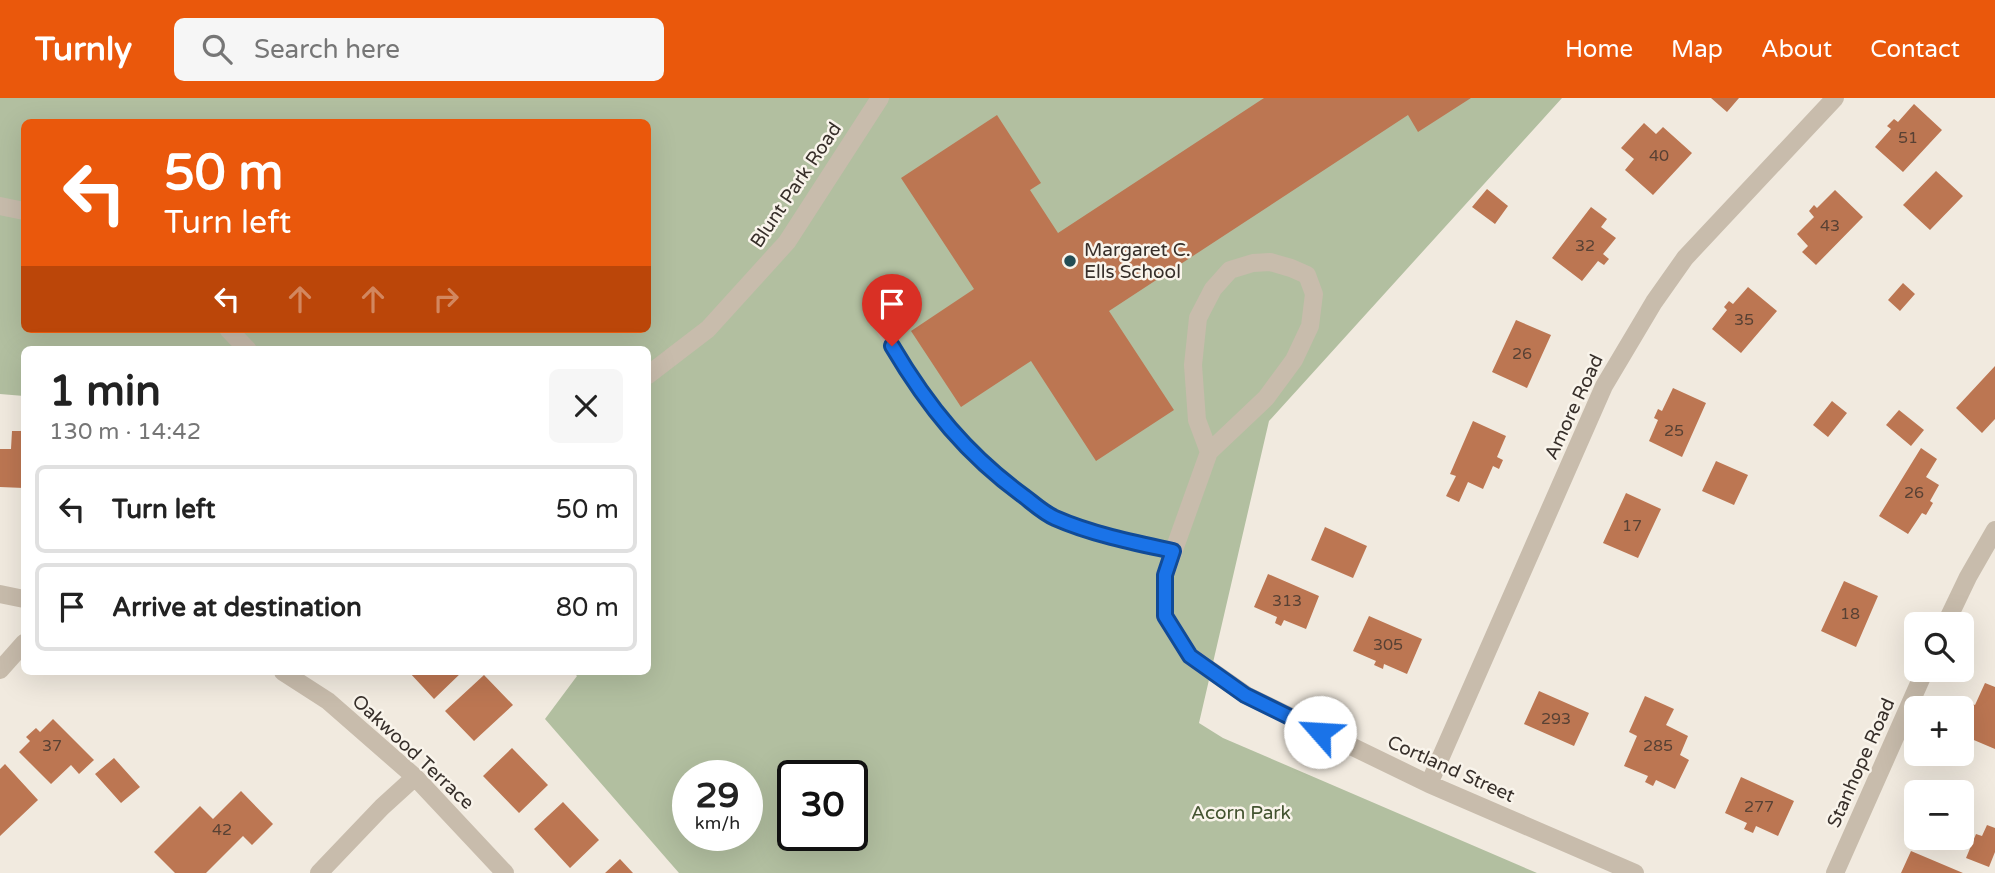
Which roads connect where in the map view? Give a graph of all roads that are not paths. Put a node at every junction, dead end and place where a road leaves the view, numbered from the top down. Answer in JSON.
{"nodes":[{"id":1,"x":880,"y":98,"type":"edge"},
{"id":2,"x":1835,"y":98,"type":"edge"},
{"id":3,"x":0,"y":206,"type":"edge"},
{"id":4,"x":21,"y":210,"type":"edge"},
{"id":5,"x":883,"y":329,"type":"dead end"},
{"id":6,"x":232,"y":333,"type":"edge"},
{"id":7,"x":244,"y":346,"type":"edge"},
{"id":8,"x":651,"y":373,"type":"edge"},
{"id":9,"x":1209,"y":452,"type":"junction"},
{"id":10,"x":1995,"y":530,"type":"edge"},
{"id":11,"x":1173,"y":551,"type":"junction"},
{"id":12,"x":0,"y":594,"type":"edge"},
{"id":13,"x":21,"y":598,"type":"edge"},
{"id":14,"x":1951,"y":612,"type":"edge"},
{"id":15,"x":21,"y":646,"type":"edge"},
{"id":16,"x":0,"y":670,"type":"edge"},
{"id":17,"x":288,"y":675,"type":"edge"},
{"id":18,"x":1920,"y":682,"type":"edge"},
{"id":19,"x":415,"y":778,"type":"junction"},
{"id":20,"x":1429,"y":784,"type":"junction"},
{"id":21,"x":318,"y":873,"type":"edge"},
{"id":22,"x":505,"y":873,"type":"edge"},
{"id":23,"x":1635,"y":873,"type":"edge"},
{"id":24,"x":1835,"y":873,"type":"edge"}],
"edges":[{"from":1,"to":8,"type":"street","name":"Blunt Park Road"},
{"from":2,"to":20,"type":"street","name":"Amore Road"},
{"from":3,"to":4,"type":"street"},
{"from":5,"to":11,"type":"lane"},
{"from":6,"to":7,"type":"street"},
{"from":9,"to":9,"type":"street","name":"Cortland Street"},
{"from":9,"to":11,"type":"street","name":"Cortland Street"},
{"from":10,"to":14,"type":"street"},
{"from":11,"to":20,"type":"street","name":"Cortland Street"},
{"from":12,"to":13,"type":"street"},
{"from":15,"to":16,"type":"street"},
{"from":17,"to":19,"type":"street","name":"Oakwood Terrace"},
{"from":18,"to":24,"type":"street","name":"Stanhope Road"},
{"from":19,"to":21,"type":"street"},
{"from":19,"to":22,"type":"street","name":"Oakwood Terrace"},
{"from":20,"to":23,"type":"street","name":"Cortland Street"}]}
